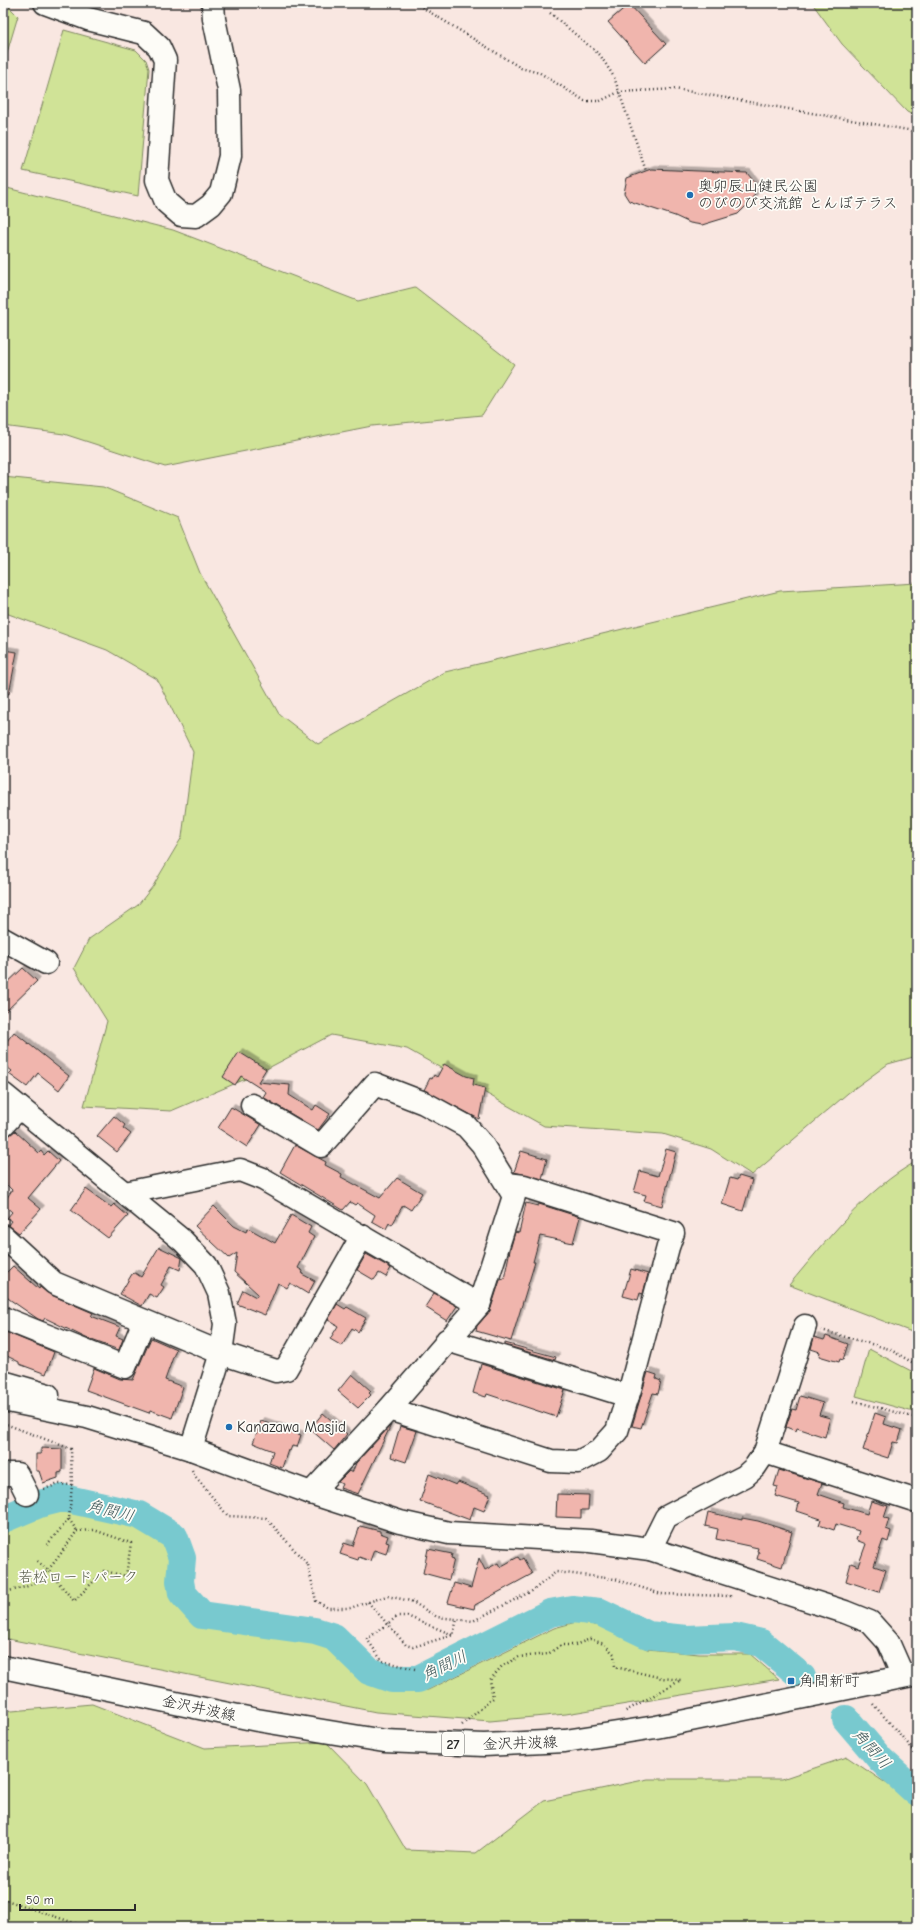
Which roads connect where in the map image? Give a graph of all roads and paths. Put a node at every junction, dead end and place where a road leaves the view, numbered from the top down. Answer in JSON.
{"nodes":[{"id":1,"x":45,"y":3,"type":"edge"},
{"id":2,"x":213,"y":3,"type":"edge"},
{"id":3,"x":415,"y":3,"type":"edge"},
{"id":4,"x":550,"y":13,"type":"dead end"},
{"id":5,"x":619,"y":92,"type":"junction"},
{"id":6,"x":917,"y":134,"type":"edge"},
{"id":7,"x":646,"y":171,"type":"dead end"},
{"id":8,"x":4,"y":941,"type":"edge"},
{"id":9,"x":46,"y":963,"type":"dead end"},
{"id":10,"x":11,"y":1101,"type":"edge"},
{"id":11,"x":252,"y":1104,"type":"dead end"},
{"id":12,"x":3,"y":1125,"type":"edge"},
{"id":13,"x":507,"y":1184,"type":"junction"},
{"id":14,"x":125,"y":1193,"type":"junction"},
{"id":15,"x":3,"y":1236,"type":"edge"},
{"id":16,"x":362,"y":1236,"type":"junction"},
{"id":17,"x":479,"y":1305,"type":"junction"},
{"id":18,"x":3,"y":1318,"type":"edge"},
{"id":19,"x":144,"y":1321,"type":"junction"},
{"id":20,"x":806,"y":1326,"type":"joint"},
{"id":21,"x":447,"y":1340,"type":"junction"},
{"id":22,"x":221,"y":1353,"type":"junction"},
{"id":23,"x":917,"y":1365,"type":"edge"},
{"id":24,"x":3,"y":1382,"type":"edge"},
{"id":25,"x":628,"y":1396,"type":"junction"},
{"id":26,"x":3,"y":1400,"type":"edge"},
{"id":27,"x":854,"y":1401,"type":"dead end"},
{"id":28,"x":389,"y":1409,"type":"junction"},
{"id":29,"x":917,"y":1418,"type":"edge"},
{"id":30,"x":3,"y":1423,"type":"edge"},
{"id":31,"x":193,"y":1452,"type":"junction"},
{"id":32,"x":765,"y":1452,"type":"junction"},
{"id":33,"x":3,"y":1474,"type":"edge"},
{"id":34,"x":72,"y":1485,"type":"junction"},
{"id":35,"x":311,"y":1493,"type":"junction"},
{"id":36,"x":27,"y":1494,"type":"joint"},
{"id":37,"x":917,"y":1501,"type":"edge"},
{"id":38,"x":68,"y":1519,"type":"junction"},
{"id":39,"x":77,"y":1532,"type":"junction"},
{"id":40,"x":45,"y":1547,"type":"dead end"},
{"id":41,"x":650,"y":1549,"type":"junction"},
{"id":42,"x":37,"y":1561,"type":"dead end"},
{"id":43,"x":48,"y":1570,"type":"junction"},
{"id":44,"x":736,"y":1576,"type":"junction"},
{"id":45,"x":3,"y":1592,"type":"edge"},
{"id":46,"x":368,"y":1602,"type":"junction"},
{"id":47,"x":457,"y":1619,"type":"junction"},
{"id":48,"x":387,"y":1624,"type":"junction"},
{"id":49,"x":453,"y":1635,"type":"junction"},
{"id":50,"x":3,"y":1667,"type":"edge"},
{"id":51,"x":415,"y":1669,"type":"dead end"},
{"id":52,"x":910,"y":1675,"type":"edge"},
{"id":53,"x":873,"y":1704,"type":"dead end"},
{"id":54,"x":624,"y":1712,"type":"dead end"},
{"id":55,"x":462,"y":1725,"type":"dead end"},
{"id":56,"x":917,"y":1754,"type":"edge"},
{"id":57,"x":3,"y":1899,"type":"edge"},
{"id":58,"x":86,"y":1927,"type":"edge"}],
"edges":[{"from":1,"to":2,"type":"street"},
{"from":3,"to":5,"type":"path"},
{"from":4,"to":5,"type":"path"},
{"from":5,"to":6,"type":"path"},
{"from":5,"to":7,"type":"path"},
{"from":8,"to":9,"type":"street"},
{"from":10,"to":12,"type":"street"},
{"from":10,"to":14,"type":"street"},
{"from":11,"to":13,"type":"street"},
{"from":13,"to":17,"type":"street"},
{"from":13,"to":25,"type":"street"},
{"from":14,"to":16,"type":"street"},
{"from":14,"to":22,"type":"street"},
{"from":15,"to":19,"type":"street"},
{"from":16,"to":17,"type":"street"},
{"from":16,"to":22,"type":"street"},
{"from":17,"to":21,"type":"street"},
{"from":18,"to":19,"type":"street"},
{"from":19,"to":22,"type":"street"},
{"from":20,"to":23,"type":"path"},
{"from":20,"to":32,"type":"street"},
{"from":21,"to":25,"type":"street"},
{"from":21,"to":28,"type":"street"},
{"from":22,"to":31,"type":"street"},
{"from":24,"to":31,"type":"street"},
{"from":25,"to":28,"type":"street"},
{"from":26,"to":31,"type":"street"},
{"from":27,"to":29,"type":"path"},
{"from":28,"to":35,"type":"street"},
{"from":30,"to":34,"type":"path"},
{"from":31,"to":35,"type":"street"},
{"from":31,"to":46,"type":"path"},
{"from":32,"to":37,"type":"street"},
{"from":32,"to":41,"type":"street"},
{"from":33,"to":36,"type":"street"},
{"from":34,"to":36,"type":"path"},
{"from":34,"to":38,"type":"path"},
{"from":35,"to":41,"type":"street"},
{"from":38,"to":39,"type":"path"},
{"from":38,"to":40,"type":"path"},
{"from":39,"to":43,"type":"path"},
{"from":39,"to":43,"type":"path"},
{"from":41,"to":44,"type":"street"},
{"from":42,"to":43,"type":"path"},
{"from":43,"to":45,"type":"path"},
{"from":44,"to":47,"type":"path"},
{"from":44,"to":52,"type":"street"},
{"from":46,"to":47,"type":"path"},
{"from":46,"to":48,"type":"path"},
{"from":47,"to":49,"type":"path"},
{"from":48,"to":49,"type":"path"},
{"from":48,"to":49,"type":"path"},
{"from":48,"to":51,"type":"path"},
{"from":50,"to":52,"type":"street","name":"金沢井波線","number":"27"},
{"from":53,"to":56,"type":"path"},
{"from":54,"to":55,"type":"path"},
{"from":57,"to":58,"type":"path"}]}
